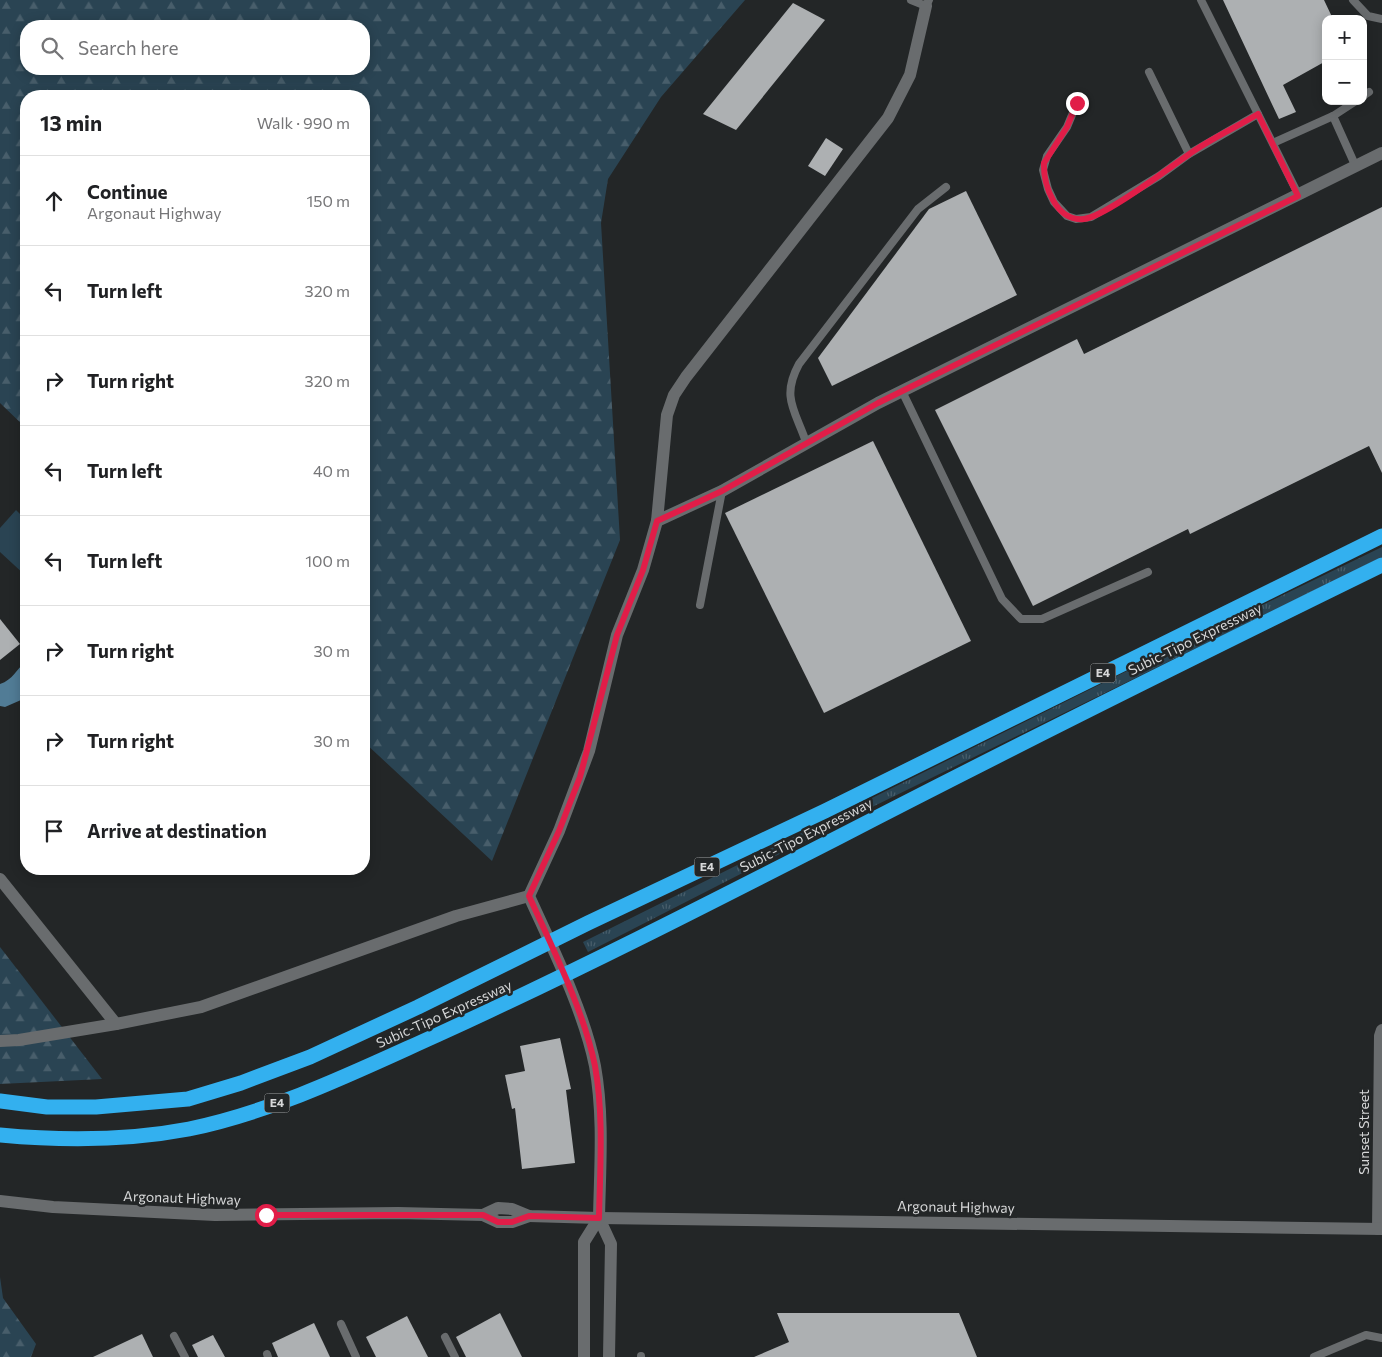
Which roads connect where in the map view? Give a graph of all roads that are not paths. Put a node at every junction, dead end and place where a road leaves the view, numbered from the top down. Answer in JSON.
{"nodes":[{"id":1,"x":911,"y":0,"type":"edge"},
{"id":2,"x":1201,"y":0,"type":"edge"},
{"id":3,"x":1353,"y":0,"type":"edge"},
{"id":4,"x":928,"y":3,"type":"edge"},
{"id":5,"x":1382,"y":19,"type":"edge"},
{"id":6,"x":1149,"y":72,"type":"dead end"},
{"id":7,"x":1077,"y":103,"type":"dead end"},
{"id":8,"x":1350,"y":105,"type":"edge"},
{"id":9,"x":1258,"y":114,"type":"junction"},
{"id":10,"x":1332,"y":116,"type":"junction"},
{"id":11,"x":1273,"y":143,"type":"junction"},
{"id":12,"x":1382,"y":153,"type":"edge"},
{"id":13,"x":1189,"y":154,"type":"junction"},
{"id":14,"x":1356,"y":167,"type":"junction"},
{"id":15,"x":946,"y":187,"type":"dead end"},
{"id":16,"x":1298,"y":196,"type":"junction"},
{"id":17,"x":902,"y":391,"type":"junction"},
{"id":18,"x":806,"y":442,"type":"junction"},
{"id":19,"x":722,"y":491,"type":"junction"},
{"id":20,"x":657,"y":521,"type":"junction"},
{"id":21,"x":1382,"y":536,"type":"edge"},
{"id":22,"x":1382,"y":565,"type":"edge"},
{"id":23,"x":1148,"y":572,"type":"dead end"},
{"id":24,"x":700,"y":605,"type":"dead end"},
{"id":25,"x":0,"y":879,"type":"edge"},
{"id":26,"x":529,"y":896,"type":"junction"},
{"id":27,"x":116,"y":1024,"type":"junction"},
{"id":28,"x":1381,"y":1033,"type":"edge"},
{"id":29,"x":0,"y":1041,"type":"edge"},
{"id":30,"x":0,"y":1101,"type":"edge"},
{"id":31,"x":0,"y":1135,"type":"edge"},
{"id":32,"x":0,"y":1201,"type":"edge"},
{"id":33,"x":599,"y":1218,"type":"junction"},
{"id":34,"x":1380,"y":1229,"type":"edge"},
{"id":35,"x":341,"y":1324,"type":"dead end"},
{"id":36,"x":174,"y":1336,"type":"dead end"},
{"id":37,"x":445,"y":1338,"type":"dead end"},
{"id":38,"x":1382,"y":1338,"type":"edge"},
{"id":39,"x":185,"y":1357,"type":"edge"},
{"id":40,"x":356,"y":1357,"type":"edge"},
{"id":41,"x":455,"y":1357,"type":"edge"},
{"id":42,"x":584,"y":1357,"type":"edge"},
{"id":43,"x":609,"y":1357,"type":"edge"},
{"id":44,"x":1314,"y":1357,"type":"edge"}],
"edges":[{"from":1,"to":4,"type":"lane"},
{"from":2,"to":9,"type":"lane"},
{"from":3,"to":5,"type":"lane"},
{"from":4,"to":20,"type":"street"},
{"from":6,"to":13,"type":"lane"},
{"from":7,"to":13,"type":"lane"},
{"from":8,"to":10,"type":"lane"},
{"from":9,"to":11,"type":"lane"},
{"from":9,"to":13,"type":"lane"},
{"from":10,"to":11,"type":"lane"},
{"from":10,"to":14,"type":"lane"},
{"from":11,"to":16,"type":"lane"},
{"from":12,"to":14,"type":"street"},
{"from":14,"to":16,"type":"street"},
{"from":15,"to":18,"type":"lane"},
{"from":16,"to":17,"type":"street"},
{"from":17,"to":18,"type":"street"},
{"from":17,"to":23,"type":"lane"},
{"from":18,"to":19,"type":"street"},
{"from":19,"to":20,"type":"street"},
{"from":19,"to":24,"type":"lane"},
{"from":20,"to":26,"type":"street"},
{"from":21,"to":30,"type":"highway","name":"Subic-Tipo Expressway","number":"E4"},
{"from":22,"to":31,"type":"highway","name":"Subic-Tipo Expressway","number":"E4"},
{"from":25,"to":27,"type":"street"},
{"from":26,"to":27,"type":"street"},
{"from":26,"to":33,"type":"street"},
{"from":27,"to":29,"type":"street"},
{"from":28,"to":34,"type":"street","name":"Sunset Street"},
{"from":32,"to":33,"type":"street","name":"Argonaut Highway"},
{"from":33,"to":34,"type":"street","name":"Argonaut Highway"},
{"from":33,"to":42,"type":"street"},
{"from":33,"to":43,"type":"street"},
{"from":35,"to":40,"type":"lane"},
{"from":36,"to":39,"type":"lane"},
{"from":37,"to":41,"type":"lane"},
{"from":38,"to":44,"type":"lane"}]}
